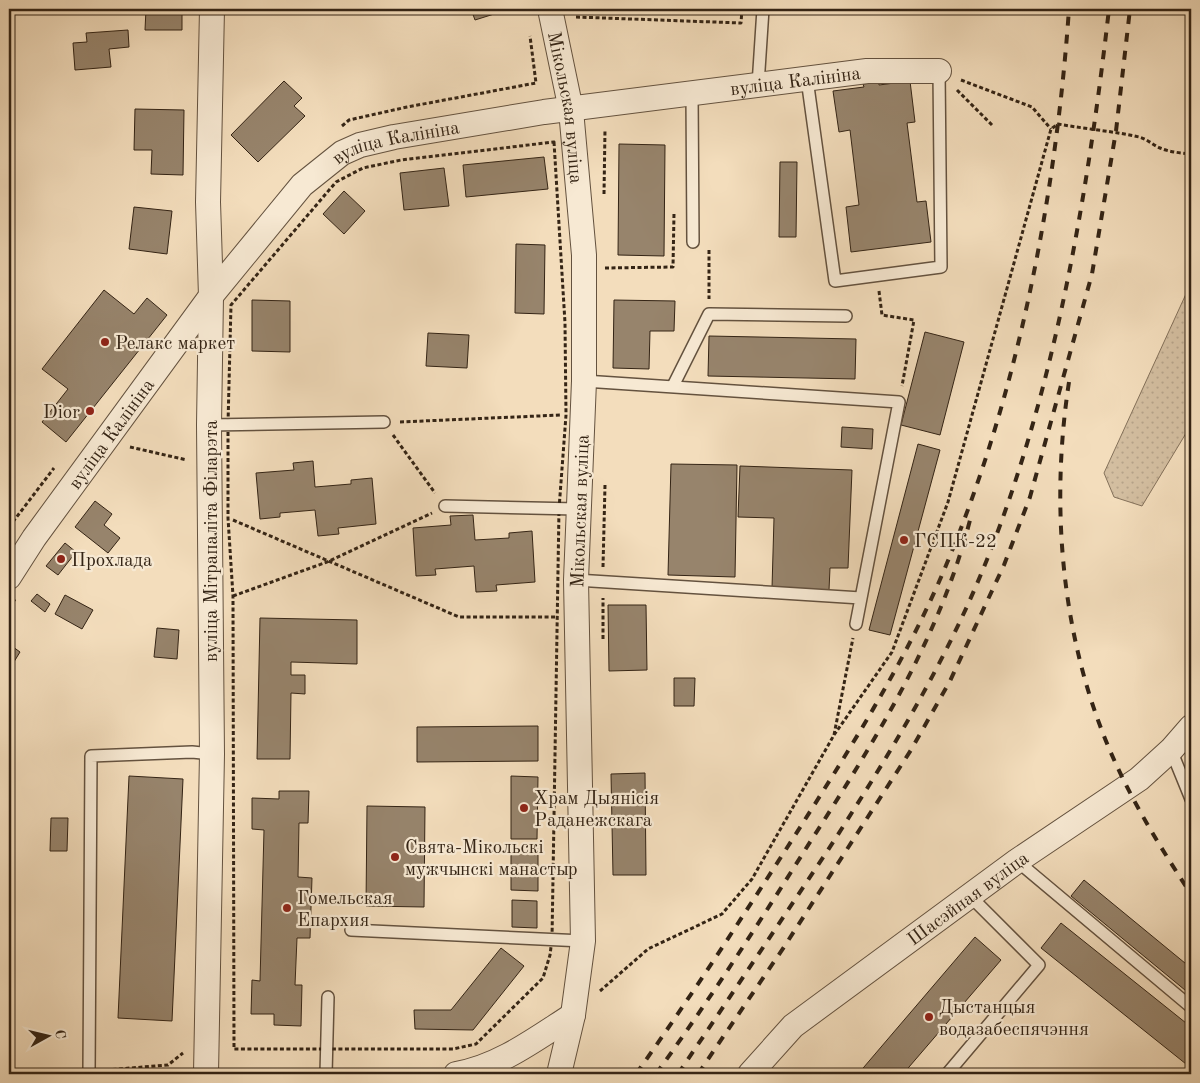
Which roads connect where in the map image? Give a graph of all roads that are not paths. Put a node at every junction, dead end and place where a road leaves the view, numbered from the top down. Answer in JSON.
{"nodes":[{"id":1,"x":212,"y":9,"type":"edge"},
{"id":2,"x":550,"y":9,"type":"edge"},
{"id":3,"x":763,"y":9,"type":"edge"},
{"id":4,"x":939,"y":72,"type":"joint"},
{"id":5,"x":808,"y":79,"type":"junction"},
{"id":6,"x":758,"y":85,"type":"junction"},
{"id":7,"x":692,"y":94,"type":"junction"},
{"id":8,"x":571,"y":110,"type":"junction"},
{"id":9,"x":692,"y":242,"type":"dead end"},
{"id":10,"x":211,"y":296,"type":"junction"},
{"id":11,"x":846,"y":316,"type":"dead end"},
{"id":12,"x":584,"y":381,"type":"junction"},
{"id":13,"x":673,"y":386,"type":"junction"},
{"id":14,"x":384,"y":422,"type":"road end"},
{"id":15,"x":218,"y":425,"type":"junction"},
{"id":16,"x":445,"y":506,"type":"road end"},
{"id":17,"x":568,"y":509,"type":"junction"},
{"id":18,"x":34,"y":538,"type":"junction"},
{"id":19,"x":9,"y":549,"type":"edge"},
{"id":20,"x":576,"y":580,"type":"junction"},
{"id":21,"x":14,"y":585,"type":"edge"},
{"id":22,"x":861,"y":598,"type":"junction"},
{"id":23,"x":856,"y":624,"type":"road end"},
{"id":24,"x":1191,"y":726,"type":"edge"},
{"id":25,"x":1171,"y":750,"type":"junction"},
{"id":26,"x":212,"y":754,"type":"junction"},
{"id":27,"x":1191,"y":799,"type":"edge"},
{"id":28,"x":1017,"y":861,"type":"junction"},
{"id":29,"x":970,"y":896,"type":"junction"},
{"id":30,"x":351,"y":930,"type":"dead end"},
{"id":31,"x":583,"y":941,"type":"junction"},
{"id":32,"x":328,"y":997,"type":"dead end"},
{"id":33,"x":1191,"y":1007,"type":"edge"},
{"id":34,"x":574,"y":1015,"type":"junction"},
{"id":35,"x":89,"y":1073,"type":"edge"},
{"id":36,"x":206,"y":1074,"type":"edge"},
{"id":37,"x":326,"y":1074,"type":"edge"},
{"id":38,"x":456,"y":1074,"type":"edge"},
{"id":39,"x":559,"y":1074,"type":"edge"},
{"id":40,"x":750,"y":1074,"type":"edge"},
{"id":41,"x":947,"y":1074,"type":"edge"}],
"edges":[{"from":1,"to":10,"type":"street","name":"вуліца Мітрапаліта Філарэта"},
{"from":2,"to":8,"type":"street","name":"Мікольская вуліца"},
{"from":3,"to":6,"type":"lane"},
{"from":4,"to":5,"type":"street","name":"вуліца Калініна"},
{"from":4,"to":5,"type":"lane"},
{"from":5,"to":6,"type":"street","name":"вуліца Калініна"},
{"from":6,"to":7,"type":"street","name":"вуліца Калініна"},
{"from":7,"to":8,"type":"street","name":"вуліца Калініна"},
{"from":7,"to":9,"type":"lane"},
{"from":8,"to":10,"type":"street","name":"вуліца Калініна"},
{"from":8,"to":12,"type":"street","name":"Мікольская вуліца"},
{"from":10,"to":15,"type":"street","name":"вуліца Мітрапаліта Філарэта"},
{"from":10,"to":18,"type":"street","name":"вуліца Калініна"},
{"from":11,"to":13,"type":"lane"},
{"from":12,"to":13,"type":"lane"},
{"from":12,"to":17,"type":"street","name":"Мікольская вуліца"},
{"from":13,"to":22,"type":"lane"},
{"from":14,"to":15,"type":"lane"},
{"from":15,"to":26,"type":"street","name":"вуліца Мітрапаліта Філарэта"},
{"from":16,"to":17,"type":"lane"},
{"from":17,"to":20,"type":"street","name":"Мікольская вуліца"},
{"from":18,"to":19,"type":"street"},
{"from":18,"to":21,"type":"street","name":"вуліца Калініна"},
{"from":20,"to":22,"type":"lane"},
{"from":20,"to":31,"type":"street","name":"Мікольская вуліца"},
{"from":22,"to":23,"type":"lane"},
{"from":24,"to":25,"type":"street","name":"Шасэйная вуліца"},
{"from":25,"to":27,"type":"lane"},
{"from":25,"to":28,"type":"street","name":"Шасэйная вуліца"},
{"from":26,"to":35,"type":"lane"},
{"from":26,"to":36,"type":"street","name":"вуліца Мітрапаліта Філарэта"},
{"from":28,"to":29,"type":"street","name":"Шасэйная вуліца"},
{"from":28,"to":33,"type":"lane"},
{"from":29,"to":40,"type":"street","name":"Шасэйная вуліца"},
{"from":29,"to":41,"type":"lane"},
{"from":30,"to":31,"type":"lane"},
{"from":31,"to":34,"type":"street","name":"Мікольская вуліца"},
{"from":32,"to":37,"type":"lane"},
{"from":34,"to":38,"type":"street"},
{"from":34,"to":39,"type":"street","name":"Мікольская вуліца"}]}
